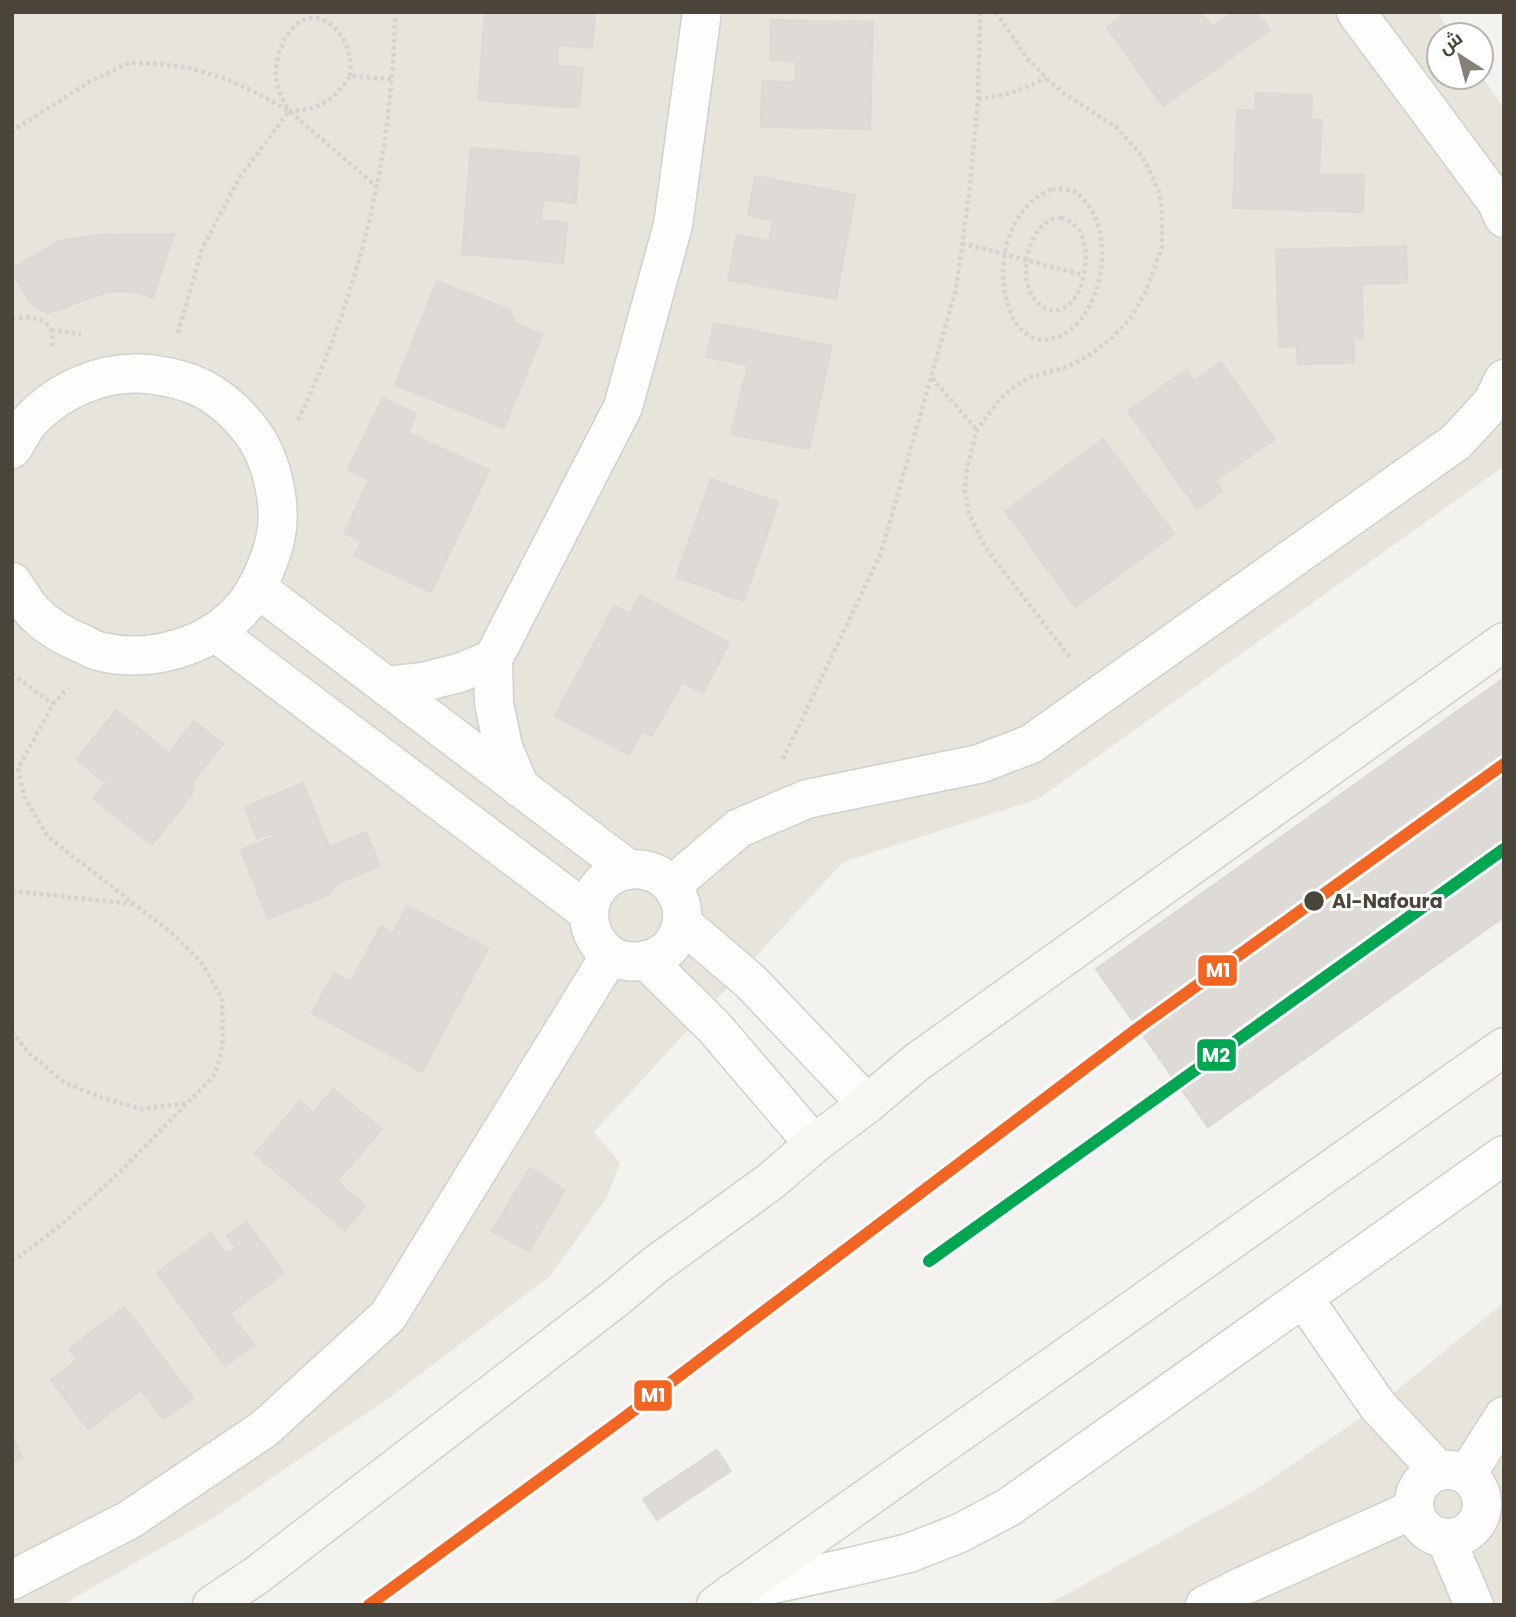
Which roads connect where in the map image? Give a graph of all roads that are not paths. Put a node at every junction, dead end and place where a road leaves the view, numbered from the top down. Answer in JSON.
{"nodes":[{"id":1,"x":702,"y":12,"type":"edge"},
{"id":2,"x":1356,"y":12,"type":"edge"},
{"id":3,"x":1504,"y":218,"type":"edge"},
{"id":4,"x":1504,"y":379,"type":"edge"},
{"id":5,"x":12,"y":449,"type":"edge"},
{"id":6,"x":12,"y":582,"type":"edge"},
{"id":7,"x":257,"y":588,"type":"junction"},
{"id":8,"x":215,"y":632,"type":"junction"},
{"id":9,"x":1504,"y":642,"type":"edge"},
{"id":10,"x":493,"y":659,"type":"junction"},
{"id":11,"x":386,"y":686,"type":"junction"},
{"id":12,"x":446,"y":731,"type":"junction"},
{"id":13,"x":410,"y":779,"type":"junction"},
{"id":14,"x":520,"y":788,"type":"junction"},
{"id":15,"x":628,"y":869,"type":"junction"},
{"id":16,"x":672,"y":885,"type":"junction"},
{"id":17,"x":589,"y":913,"type":"junction"},
{"id":18,"x":682,"y":923,"type":"junction"},
{"id":19,"x":628,"y":958,"type":"junction"},
{"id":20,"x":1504,"y":1047,"type":"edge"},
{"id":21,"x":867,"y":1104,"type":"junction"},
{"id":22,"x":814,"y":1144,"type":"junction"},
{"id":23,"x":1504,"y":1155,"type":"edge"},
{"id":24,"x":1304,"y":1299,"type":"junction"},
{"id":25,"x":1504,"y":1416,"type":"edge"},
{"id":26,"x":1453,"y":1472,"type":"junction"},
{"id":27,"x":1414,"y":1509,"type":"junction"},
{"id":28,"x":1492,"y":1527,"type":"edge"},
{"id":29,"x":1446,"y":1539,"type":"junction"},
{"id":30,"x":12,"y":1580,"type":"edge"},
{"id":31,"x":724,"y":1599,"type":"edge"},
{"id":32,"x":212,"y":1605,"type":"edge"},
{"id":33,"x":1205,"y":1605,"type":"edge"},
{"id":34,"x":1474,"y":1605,"type":"edge"}],
"edges":[{"from":1,"to":10,"type":"street"},
{"from":2,"to":3,"type":"street"},
{"from":4,"to":16,"type":"street"},
{"from":5,"to":7,"type":"street"},
{"from":6,"to":8,"type":"street"},
{"from":7,"to":8,"type":"street"},
{"from":7,"to":11,"type":"street"},
{"from":8,"to":13,"type":"street"},
{"from":9,"to":21,"type":"main road"},
{"from":10,"to":11,"type":"street"},
{"from":10,"to":14,"type":"street"},
{"from":11,"to":12,"type":"street"},
{"from":12,"to":13,"type":"street"},
{"from":12,"to":14,"type":"street"},
{"from":13,"to":17,"type":"street"},
{"from":14,"to":15,"type":"street"},
{"from":15,"to":16,"type":"street"},
{"from":15,"to":17,"type":"street"},
{"from":16,"to":18,"type":"street"},
{"from":17,"to":19,"type":"street"},
{"from":18,"to":19,"type":"street"},
{"from":18,"to":21,"type":"street"},
{"from":19,"to":22,"type":"street"},
{"from":19,"to":30,"type":"street"},
{"from":20,"to":31,"type":"main road"},
{"from":21,"to":22,"type":"main road"},
{"from":22,"to":32,"type":"main road"},
{"from":23,"to":24,"type":"street"},
{"from":24,"to":26,"type":"street"},
{"from":24,"to":31,"type":"street"},
{"from":25,"to":26,"type":"street"},
{"from":26,"to":27,"type":"street"},
{"from":26,"to":28,"type":"street"},
{"from":27,"to":29,"type":"street"},
{"from":27,"to":33,"type":"street"},
{"from":28,"to":29,"type":"street"},
{"from":29,"to":34,"type":"street"}]}
